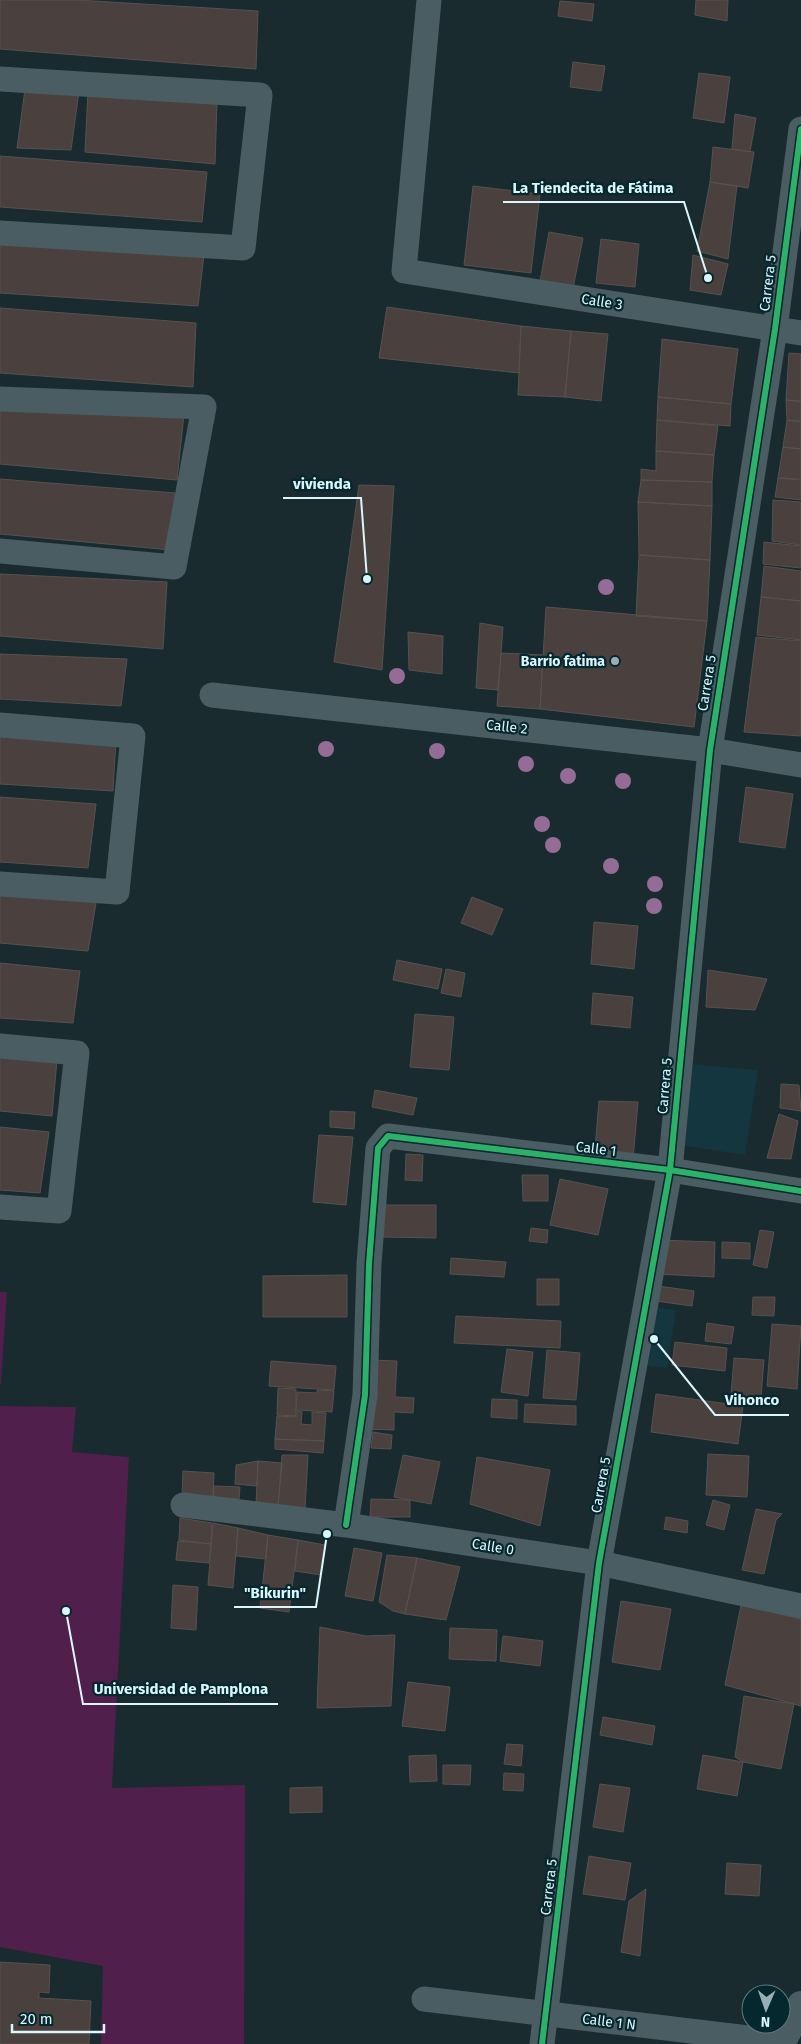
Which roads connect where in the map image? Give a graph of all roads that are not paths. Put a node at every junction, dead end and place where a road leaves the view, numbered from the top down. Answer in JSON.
{"nodes":[{"id":1,"x":429,"y":0,"type":"edge"},
{"id":2,"x":0,"y":79,"type":"edge"},
{"id":3,"x":801,"y":129,"type":"edge"},
{"id":4,"x":0,"y":233,"type":"edge"},
{"id":5,"x":775,"y":330,"type":"junction"},
{"id":6,"x":801,"y":333,"type":"edge"},
{"id":7,"x":0,"y":398,"type":"edge"},
{"id":8,"x":0,"y":551,"type":"edge"},
{"id":9,"x":212,"y":695,"type":"dead end"},
{"id":10,"x":0,"y":726,"type":"edge"},
{"id":11,"x":710,"y":750,"type":"junction"},
{"id":12,"x":801,"y":765,"type":"edge"},
{"id":13,"x":0,"y":884,"type":"edge"},
{"id":14,"x":0,"y":1046,"type":"edge"},
{"id":15,"x":670,"y":1170,"type":"junction"},
{"id":16,"x":801,"y":1191,"type":"edge"},
{"id":17,"x":0,"y":1207,"type":"edge"},
{"id":18,"x":183,"y":1505,"type":"dead end"},
{"id":19,"x":346,"y":1525,"type":"junction"},
{"id":20,"x":599,"y":1563,"type":"junction"},
{"id":21,"x":801,"y":1606,"type":"edge"},
{"id":22,"x":424,"y":1999,"type":"dead end"},
{"id":23,"x":801,"y":2005,"type":"edge"},
{"id":24,"x":546,"y":2014,"type":"junction"},
{"id":25,"x":785,"y":2043,"type":"edge"},
{"id":26,"x":542,"y":2044,"type":"edge"}],
"edges":[{"from":1,"to":5,"type":"street","name":"Calle 3"},
{"from":2,"to":4,"type":"street"},
{"from":3,"to":5,"type":"street","name":"Carrera 5"},
{"from":5,"to":6,"type":"street","name":"Calle 3"},
{"from":5,"to":11,"type":"street","name":"Carrera 5"},
{"from":7,"to":8,"type":"street"},
{"from":9,"to":11,"type":"street","name":"Calle 2"},
{"from":10,"to":13,"type":"street"},
{"from":11,"to":12,"type":"street","name":"Calle 2"},
{"from":11,"to":15,"type":"street","name":"Carrera 5"},
{"from":14,"to":17,"type":"street"},
{"from":15,"to":16,"type":"street","name":"Calle 1"},
{"from":15,"to":19,"type":"street","name":"Calle 1"},
{"from":15,"to":20,"type":"street","name":"Carrera 5"},
{"from":18,"to":19,"type":"street","name":"Calle 0"},
{"from":19,"to":20,"type":"street","name":"Calle 0"},
{"from":20,"to":21,"type":"street","name":"Calle 0"},
{"from":20,"to":24,"type":"street","name":"Carrera 5"},
{"from":22,"to":24,"type":"street","name":"Calle 1 N"},
{"from":23,"to":25,"type":"street"},
{"from":24,"to":25,"type":"street","name":"Calle 1 N"},
{"from":24,"to":26,"type":"street","name":"Carrera 5"}]}
